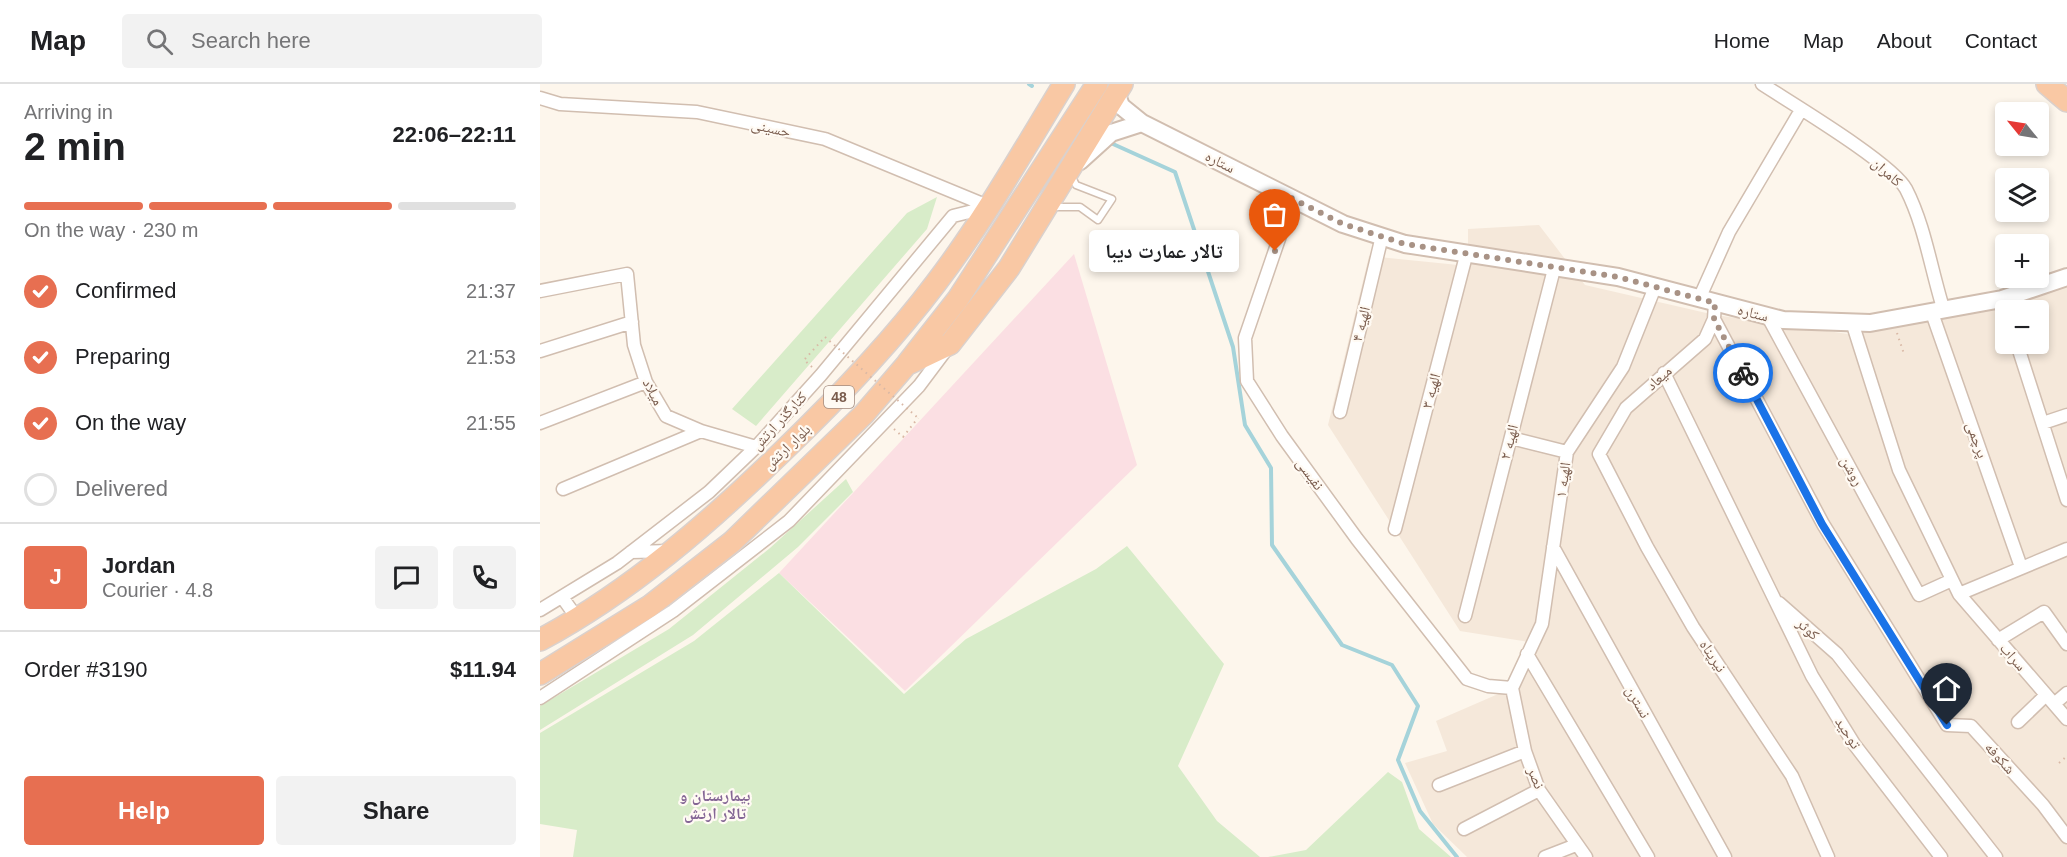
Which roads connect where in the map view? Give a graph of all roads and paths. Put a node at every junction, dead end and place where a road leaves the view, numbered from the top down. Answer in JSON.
{"nodes":[{"id":1,"x":1096,"y":84,"type":"edge"},
{"id":2,"x":1762,"y":84,"type":"edge"},
{"id":3,"x":2047,"y":84,"type":"edge"},
{"id":4,"x":1060,"y":86,"type":"edge"},
{"id":5,"x":1116,"y":87,"type":"edge"},
{"id":6,"x":540,"y":98,"type":"edge"},
{"id":7,"x":2067,"y":101,"type":"edge"},
{"id":8,"x":1801,"y":110,"type":"junction"},
{"id":9,"x":1142,"y":123,"type":"junction"},
{"id":10,"x":1061,"y":140,"type":"junction"},
{"id":11,"x":1069,"y":170,"type":"junction"},
{"id":12,"x":1285,"y":195,"type":"junction"},
{"id":13,"x":990,"y":207,"type":"junction"},
{"id":14,"x":1046,"y":207,"type":"junction"},
{"id":15,"x":1382,"y":237,"type":"junction"},
{"id":16,"x":1467,"y":252,"type":"junction"},
{"id":17,"x":1554,"y":269,"type":"junction"},
{"id":18,"x":2067,"y":277,"type":"edge"},
{"id":19,"x":1655,"y":287,"type":"junction"},
{"id":20,"x":540,"y":291,"type":"edge"},
{"id":21,"x":2015,"y":300,"type":"edge"},
{"id":22,"x":1995,"y":306,"type":"edge"},
{"id":23,"x":1709,"y":307,"type":"junction"},
{"id":24,"x":1938,"y":312,"type":"junction"},
{"id":25,"x":1768,"y":317,"type":"junction"},
{"id":26,"x":1893,"y":319,"type":"junction"},
{"id":27,"x":632,"y":322,"type":"junction"},
{"id":28,"x":1852,"y":322,"type":"junction"},
{"id":29,"x":950,"y":344,"type":"junction"},
{"id":30,"x":540,"y":351,"type":"edge"},
{"id":31,"x":1905,"y":354,"type":"dead end"},
{"id":32,"x":2020,"y":354,"type":"edge"},
{"id":33,"x":804,"y":360,"type":"dead end"},
{"id":34,"x":907,"y":364,"type":"junction"},
{"id":35,"x":1664,"y":373,"type":"junction"},
{"id":36,"x":646,"y":382,"type":"junction"},
{"id":37,"x":1340,"y":412,"type":"dead end"},
{"id":38,"x":2067,"y":415,"type":"edge"},
{"id":39,"x":540,"y":423,"type":"edge"},
{"id":40,"x":2043,"y":423,"type":"junction"},
{"id":41,"x":701,"y":430,"type":"junction"},
{"id":42,"x":903,"y":437,"type":"dead end"},
{"id":43,"x":1511,"y":438,"type":"junction"},
{"id":44,"x":756,"y":447,"type":"junction"},
{"id":45,"x":1567,"y":452,"type":"junction"},
{"id":46,"x":1599,"y":454,"type":"joint"},
{"id":47,"x":563,"y":489,"type":"dead end"},
{"id":48,"x":709,"y":492,"type":"junction"},
{"id":49,"x":2067,"y":500,"type":"edge"},
{"id":50,"x":784,"y":525,"type":"junction"},
{"id":51,"x":1395,"y":529,"type":"dead end"},
{"id":52,"x":697,"y":532,"type":"junction"},
{"id":53,"x":1553,"y":547,"type":"junction"},
{"id":54,"x":724,"y":548,"type":"junction"},
{"id":55,"x":2067,"y":549,"type":"edge"},
{"id":56,"x":672,"y":551,"type":"junction"},
{"id":57,"x":631,"y":552,"type":"junction"},
{"id":58,"x":2021,"y":567,"type":"junction"},
{"id":59,"x":1952,"y":580,"type":"junction"},
{"id":60,"x":1959,"y":594,"type":"junction"},
{"id":61,"x":562,"y":597,"type":"junction"},
{"id":62,"x":1773,"y":598,"type":"junction"},
{"id":63,"x":540,"y":610,"type":"edge"},
{"id":64,"x":1465,"y":616,"type":"dead end"},
{"id":65,"x":577,"y":618,"type":"junction"},
{"id":66,"x":540,"y":640,"type":"edge"},
{"id":67,"x":1998,"y":640,"type":"junction"},
{"id":68,"x":2067,"y":644,"type":"edge"},
{"id":69,"x":1527,"y":654,"type":"junction"},
{"id":70,"x":540,"y":674,"type":"edge"},
{"id":71,"x":1512,"y":688,"type":"junction"},
{"id":72,"x":2067,"y":693,"type":"edge"},
{"id":73,"x":540,"y":698,"type":"edge"},
{"id":74,"x":2050,"y":700,"type":"junction"},
{"id":75,"x":2067,"y":719,"type":"edge"},
{"id":76,"x":2018,"y":722,"type":"dead end"},
{"id":77,"x":1525,"y":751,"type":"junction"},
{"id":78,"x":2067,"y":756,"type":"edge"},
{"id":79,"x":2059,"y":763,"type":"dead end"},
{"id":80,"x":1439,"y":785,"type":"dead end"},
{"id":81,"x":1539,"y":790,"type":"junction"},
{"id":82,"x":1464,"y":829,"type":"dead end"},
{"id":83,"x":2067,"y":837,"type":"edge"},
{"id":84,"x":1576,"y":845,"type":"junction"},
{"id":85,"x":1545,"y":857,"type":"edge"},
{"id":86,"x":1586,"y":857,"type":"edge"},
{"id":87,"x":1647,"y":857,"type":"edge"},
{"id":88,"x":1725,"y":857,"type":"edge"},
{"id":89,"x":1828,"y":857,"type":"edge"},
{"id":90,"x":1941,"y":857,"type":"edge"},
{"id":91,"x":1996,"y":857,"type":"edge"}],
"edges":[{"from":1,"to":10,"type":"highway"},
{"from":2,"to":8,"type":"street","name":"کامران"},
{"from":3,"to":7,"type":"highway"},
{"from":4,"to":13,"type":"highway","name":"بلوار ارتش","number":"48"},
{"from":5,"to":9,"type":"street","name":"ستاره"},
{"from":5,"to":10,"type":"highway","number":"48"},
{"from":5,"to":11,"type":"highway"},
{"from":6,"to":13,"type":"street","name":"حسینی"},
{"from":8,"to":23,"type":"street","name":"میعاد"},
{"from":8,"to":24,"type":"street","name":"کامران"},
{"from":9,"to":11,"type":"street"},
{"from":9,"to":12,"type":"street","name":"ستاره"},
{"from":10,"to":34,"type":"highway","name":"بلوار ارتش","number":"48"},
{"from":11,"to":14,"type":"highway"},
{"from":11,"to":14,"type":"lane"},
{"from":12,"to":15,"type":"street","name":"ستاره"},
{"from":12,"to":71,"type":"street","name":"نفیسی"},
{"from":13,"to":44,"type":"street","name":"کنارگذر ارتش"},
{"from":13,"to":52,"type":"highway","name":"بلوار ارتش","number":"48"},
{"from":14,"to":29,"type":"highway"},
{"from":15,"to":16,"type":"street","name":"ستاره"},
{"from":15,"to":37,"type":"street","name":"الهیه ۴"},
{"from":16,"to":17,"type":"street","name":"ستاره"},
{"from":16,"to":51,"type":"street","name":"الهیه ۳"},
{"from":17,"to":19,"type":"street","name":"ستاره"},
{"from":17,"to":43,"type":"street","name":"الهیه ۲"},
{"from":18,"to":21,"type":"street","name":"ستاره"},
{"from":19,"to":23,"type":"street","name":"ستاره"},
{"from":19,"to":45,"type":"street","name":"الهیه ۱"},
{"from":20,"to":27,"type":"street","name":"میلاد"},
{"from":22,"to":24,"type":"street","name":"ستاره"},
{"from":23,"to":25,"type":"street","name":"ستاره"},
{"from":23,"to":35,"type":"street","name":"میعاد"},
{"from":23,"to":83,"type":"street","name":"شکوفه"},
{"from":24,"to":26,"type":"street","name":"ستاره"},
{"from":24,"to":58,"type":"street","name":"پرچمی"},
{"from":25,"to":28,"type":"street","name":"ستاره"},
{"from":25,"to":59,"type":"street","name":"روشن"},
{"from":26,"to":28,"type":"street","name":"ستاره"},
{"from":26,"to":31,"type":"path"},
{"from":27,"to":30,"type":"street"},
{"from":27,"to":36,"type":"street","name":"میلاد"},
{"from":28,"to":59,"type":"street","name":"سراب"},
{"from":29,"to":34,"type":"highway"},
{"from":29,"to":50,"type":"street"},
{"from":32,"to":40,"type":"street"},
{"from":33,"to":42,"type":"path","bridge":true},
{"from":34,"to":54,"type":"highway","name":"بلوار ارتش","number":"48"},
{"from":35,"to":46,"type":"street","name":"میعاد"},
{"from":35,"to":62,"type":"street","name":"کوثر"},
{"from":36,"to":39,"type":"street"},
{"from":36,"to":41,"type":"street","name":"میلاد"},
{"from":38,"to":40,"type":"street"},
{"from":40,"to":49,"type":"street"},
{"from":41,"to":44,"type":"street","name":"میلاد"},
{"from":41,"to":47,"type":"street"},
{"from":43,"to":45,"type":"street"},
{"from":43,"to":64,"type":"street","name":"الهیه ۲"},
{"from":44,"to":48,"type":"street","name":"کنارگذر ارتش"},
{"from":45,"to":53,"type":"street","name":"الهیه ۱"},
{"from":46,"to":89,"type":"street","name":"نیرپناه"},
{"from":48,"to":52,"type":"street"},
{"from":48,"to":57,"type":"street","name":"کنارگذر ارتش"},
{"from":50,"to":54,"type":"street"},
{"from":50,"to":73,"type":"street"},
{"from":52,"to":56,"type":"highway","name":"بلوار ارتش","number":"48"},
{"from":53,"to":69,"type":"street","name":"الهیه ۱"},
{"from":53,"to":88,"type":"street","name":"نسترن"},
{"from":54,"to":70,"type":"highway","name":"بلوار ارتش","number":"48"},
{"from":55,"to":58,"type":"street"},
{"from":56,"to":57,"type":"street"},
{"from":56,"to":65,"type":"highway","name":"بلوار ارتش","number":"48"},
{"from":57,"to":61,"type":"street","name":"کنارگذر ارتش"},
{"from":58,"to":60,"type":"street"},
{"from":59,"to":60,"type":"street","name":"سراب"},
{"from":60,"to":67,"type":"street","name":"سراب"},
{"from":61,"to":63,"type":"street","name":"کنارگذر ارتش"},
{"from":61,"to":65,"type":"street"},
{"from":62,"to":90,"type":"street","name":"توحید"},
{"from":62,"to":91,"type":"street","name":"کوثر"},
{"from":65,"to":66,"type":"highway","name":"بلوار ارتش","number":"48"},
{"from":67,"to":68,"type":"street"},
{"from":67,"to":74,"type":"street","name":"سراب"},
{"from":69,"to":71,"type":"street","name":"الهیه ۱"},
{"from":69,"to":87,"type":"street"},
{"from":71,"to":77,"type":"street","name":"نصر"},
{"from":72,"to":74,"type":"street"},
{"from":74,"to":75,"type":"street","name":"سراب"},
{"from":74,"to":76,"type":"street"},
{"from":77,"to":80,"type":"street"},
{"from":77,"to":81,"type":"street","name":"نصر"},
{"from":78,"to":79,"type":"path"},
{"from":81,"to":82,"type":"street"},
{"from":81,"to":84,"type":"street","name":"نصر"},
{"from":84,"to":85,"type":"street"},
{"from":84,"to":86,"type":"street","name":"نصر"}]}
